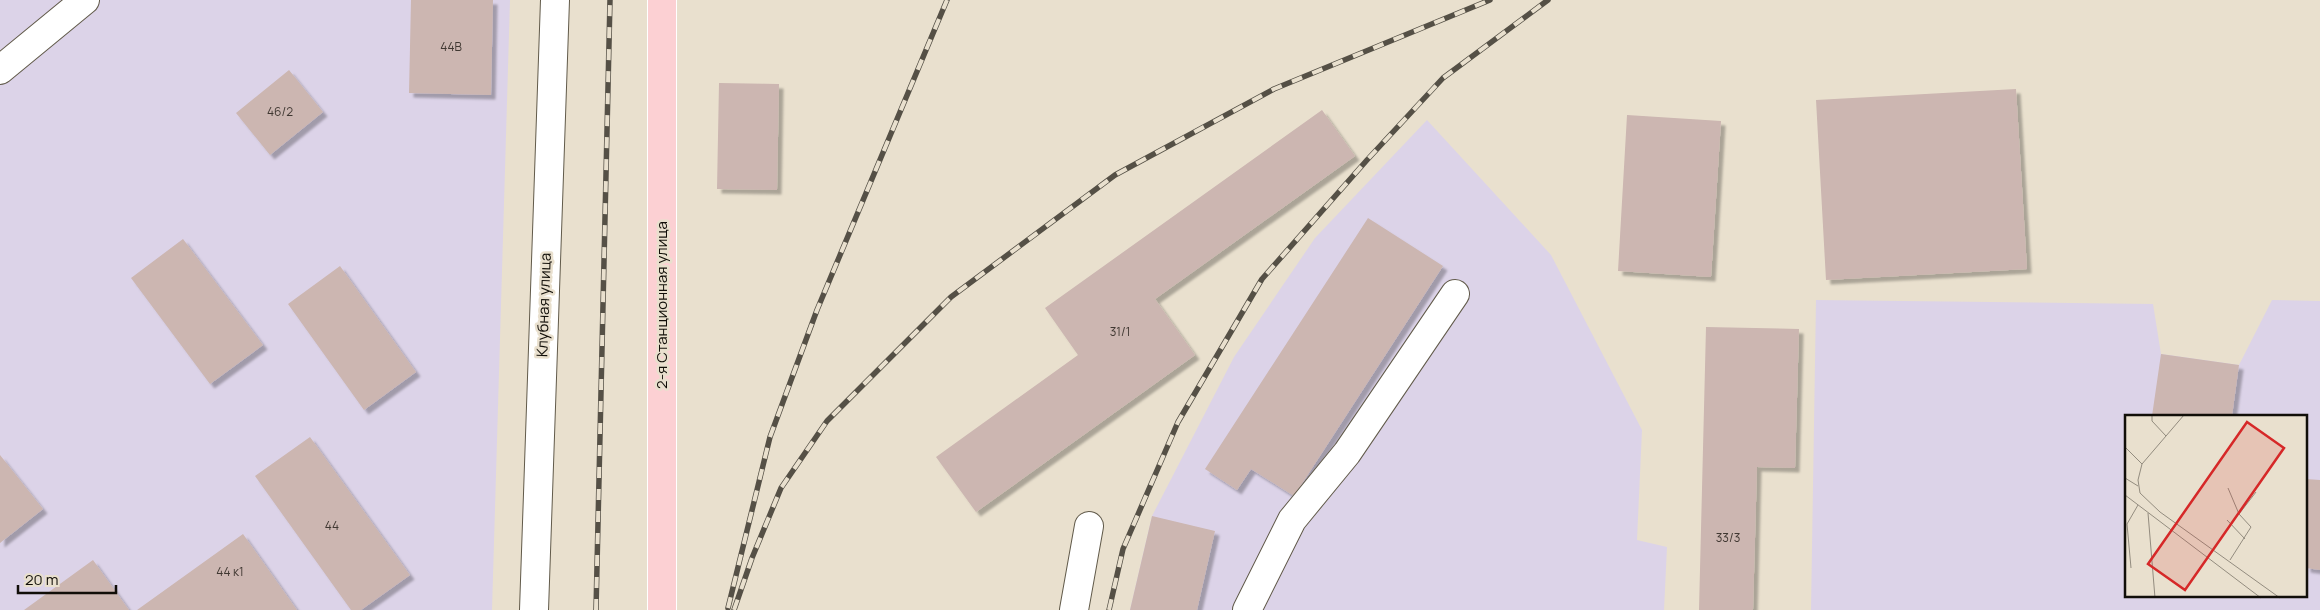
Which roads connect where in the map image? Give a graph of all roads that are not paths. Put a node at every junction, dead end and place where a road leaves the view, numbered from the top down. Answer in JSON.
{"nodes":[{"id":1,"x":85,"y":0,"type":"edge"},
{"id":2,"x":555,"y":0,"type":"edge"},
{"id":3,"x":662,"y":0,"type":"edge"},
{"id":4,"x":0,"y":70,"type":"edge"},
{"id":5,"x":1455,"y":294,"type":"dead end"},
{"id":6,"x":1089,"y":526,"type":"dead end"},
{"id":7,"x":534,"y":610,"type":"edge"},
{"id":8,"x":662,"y":610,"type":"edge"},
{"id":9,"x":1074,"y":610,"type":"edge"},
{"id":10,"x":1247,"y":610,"type":"edge"}],
"edges":[{"from":1,"to":4,"type":"street"},
{"from":2,"to":7,"type":"street","name":"Клубная улица"},
{"from":3,"to":8,"type":"main road","name":"2-я Станционная улица"},
{"from":5,"to":10,"type":"street"},
{"from":6,"to":9,"type":"street"}]}
